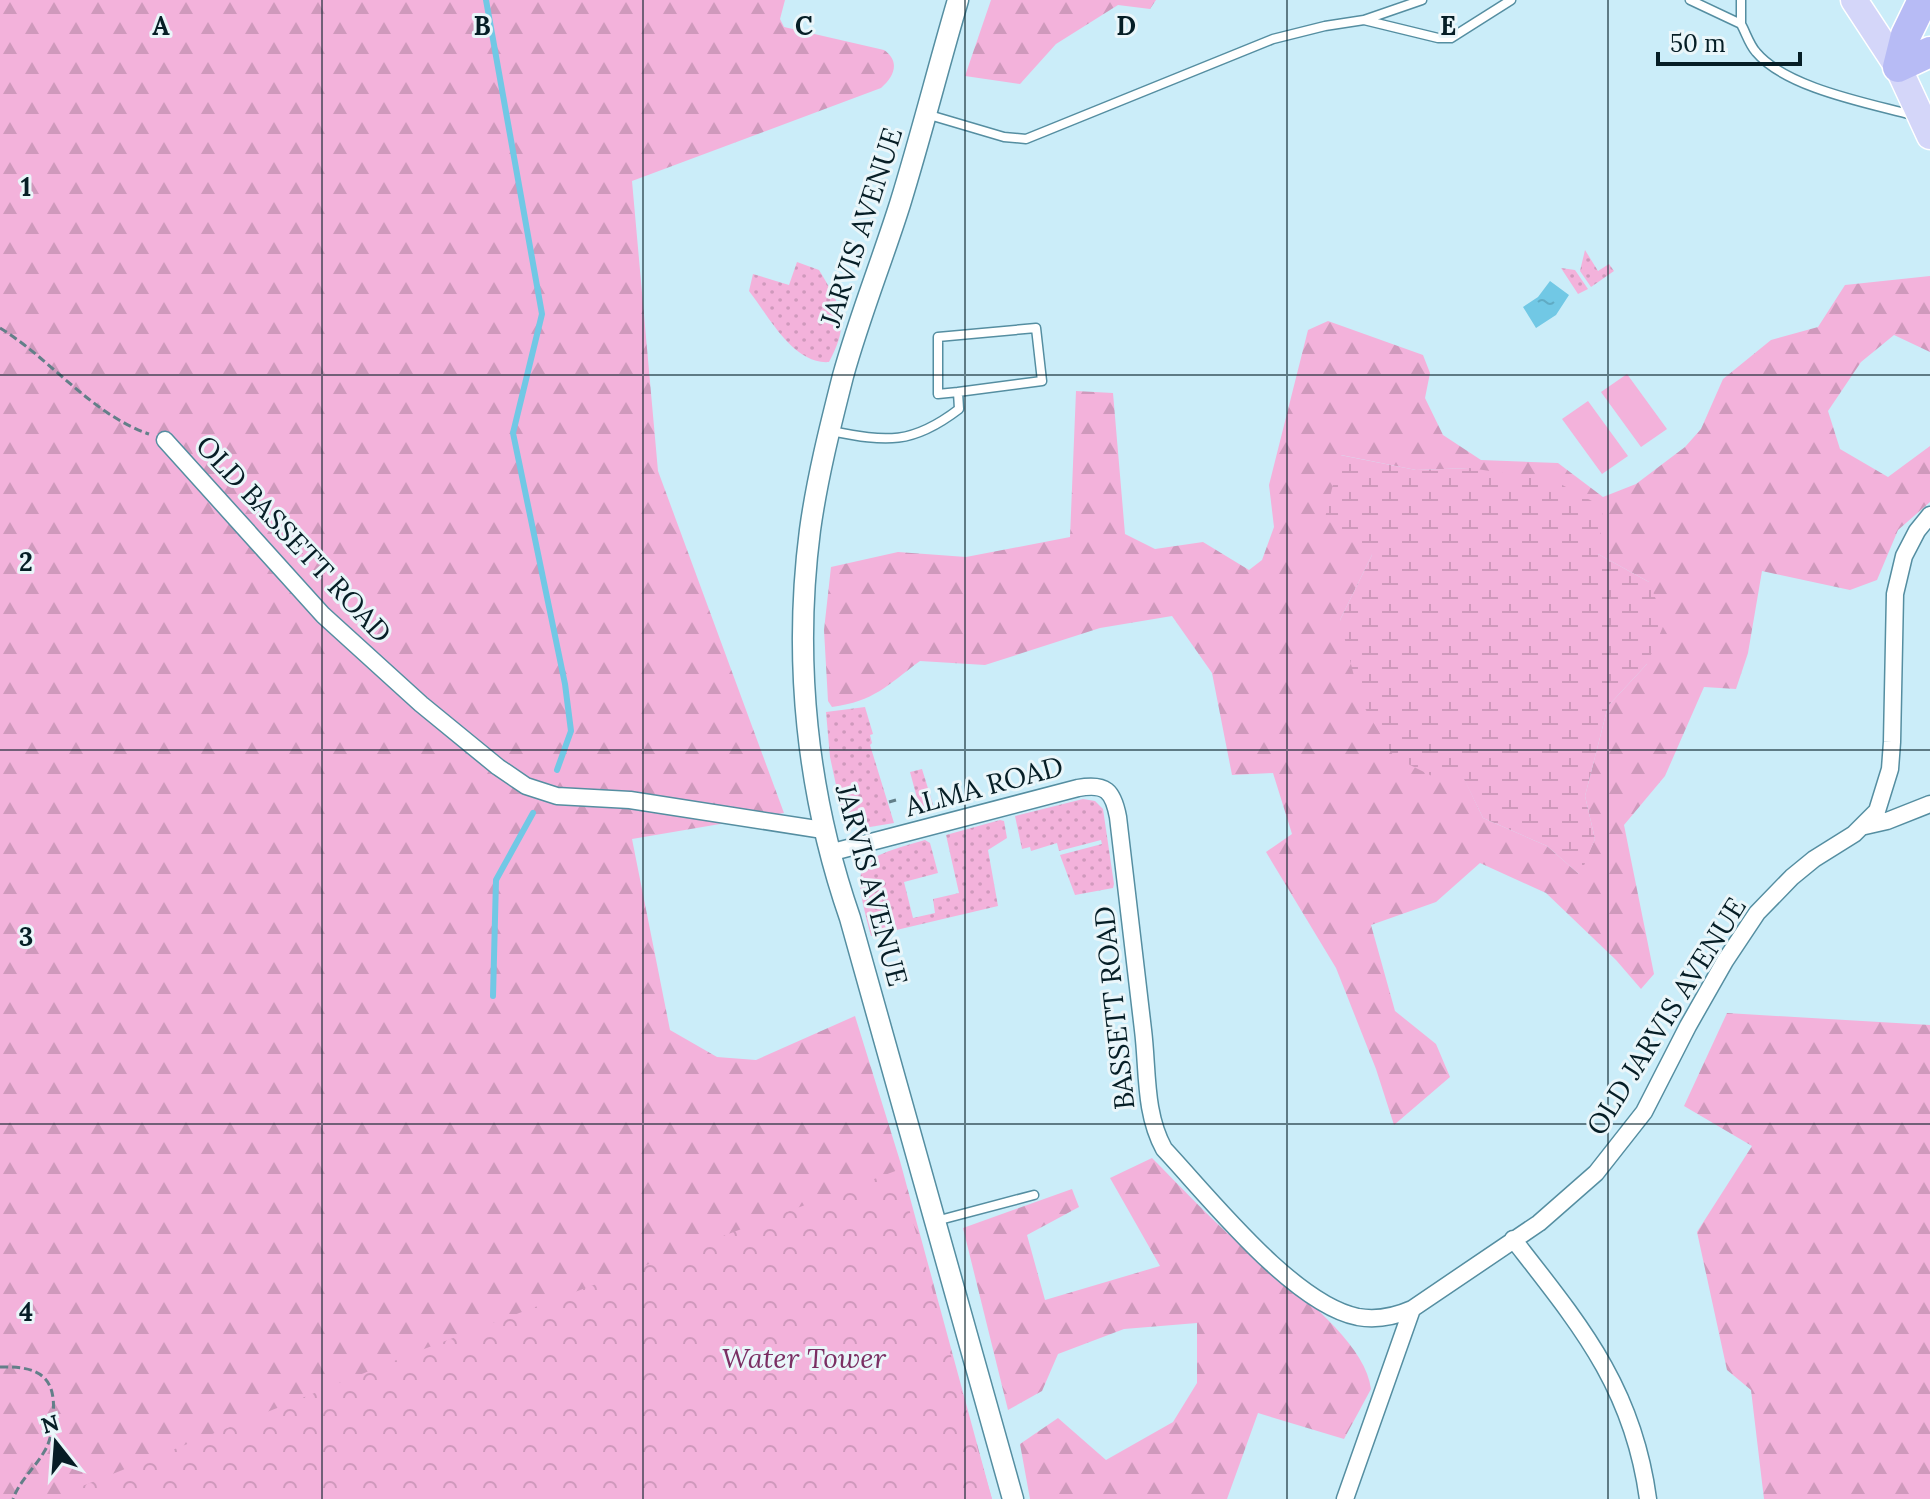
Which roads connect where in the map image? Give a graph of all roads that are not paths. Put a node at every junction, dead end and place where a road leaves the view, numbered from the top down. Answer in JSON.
{"nodes":[{"id":1,"x":958,"y":0,"type":"edge"},
{"id":2,"x":1422,"y":0,"type":"edge"},
{"id":3,"x":1511,"y":0,"type":"edge"},
{"id":4,"x":1690,"y":0,"type":"edge"},
{"id":5,"x":1741,"y":0,"type":"edge"},
{"id":6,"x":1854,"y":0,"type":"edge"},
{"id":7,"x":1923,"y":0,"type":"edge"},
{"id":8,"x":1364,"y":20,"type":"junction"},
{"id":9,"x":1741,"y":24,"type":"junction"},
{"id":10,"x":1930,"y":52,"type":"edge"},
{"id":11,"x":1898,"y":67,"type":"junction"},
{"id":12,"x":926,"y":113,"type":"junction"},
{"id":13,"x":1926,"y":127,"type":"edge"},
{"id":14,"x":958,"y":392,"type":"junction"},
{"id":15,"x":831,"y":431,"type":"junction"},
{"id":16,"x":165,"y":440,"type":"road end"},
{"id":17,"x":1930,"y":515,"type":"edge"},
{"id":18,"x":1105,"y":790,"type":"joint"},
{"id":19,"x":1930,"y":804,"type":"edge"},
{"id":20,"x":1865,"y":826,"type":"junction"},
{"id":21,"x":823,"y":830,"type":"junction"},
{"id":22,"x":829,"y":853,"type":"junction"},
{"id":23,"x":1034,"y":1195,"type":"dead end"},
{"id":24,"x":935,"y":1221,"type":"junction"},
{"id":25,"x":1513,"y":1239,"type":"junction"},
{"id":26,"x":1412,"y":1309,"type":"junction"},
{"id":27,"x":1013,"y":1499,"type":"edge"},
{"id":28,"x":1345,"y":1499,"type":"edge"},
{"id":29,"x":1648,"y":1499,"type":"edge"}],
"edges":[{"from":1,"to":12,"type":"street","name":"JARVIS AVENUE"},
{"from":2,"to":8,"type":"lane"},
{"from":3,"to":8,"type":"lane"},
{"from":4,"to":9,"type":"lane"},
{"from":5,"to":9,"type":"lane"},
{"from":6,"to":11,"type":"main road"},
{"from":7,"to":11,"type":"highway"},
{"from":8,"to":12,"type":"lane"},
{"from":9,"to":13,"type":"lane"},
{"from":10,"to":11,"type":"highway"},
{"from":11,"to":13,"type":"main road"},
{"from":12,"to":15,"type":"street","name":"JARVIS AVENUE"},
{"from":14,"to":14,"type":"lane"},
{"from":14,"to":15,"type":"lane"},
{"from":15,"to":21,"type":"street","name":"JARVIS AVENUE"},
{"from":16,"to":21,"type":"street","name":"OLD BASSETT ROAD"},
{"from":17,"to":20,"type":"street","name":"OLD JARVIS AVENUE"},
{"from":18,"to":22,"type":"street","name":"ALMA ROAD"},
{"from":18,"to":26,"type":"street","name":"BASSETT ROAD"},
{"from":19,"to":20,"type":"street"},
{"from":20,"to":25,"type":"street","name":"OLD JARVIS AVENUE"},
{"from":21,"to":22,"type":"street","name":"JARVIS AVENUE"},
{"from":22,"to":24,"type":"street","name":"JARVIS AVENUE"},
{"from":23,"to":24,"type":"lane"},
{"from":24,"to":27,"type":"street","name":"JARVIS AVENUE"},
{"from":25,"to":26,"type":"street","name":"OLD JARVIS AVENUE"},
{"from":25,"to":29,"type":"street"},
{"from":26,"to":28,"type":"street"}]}
